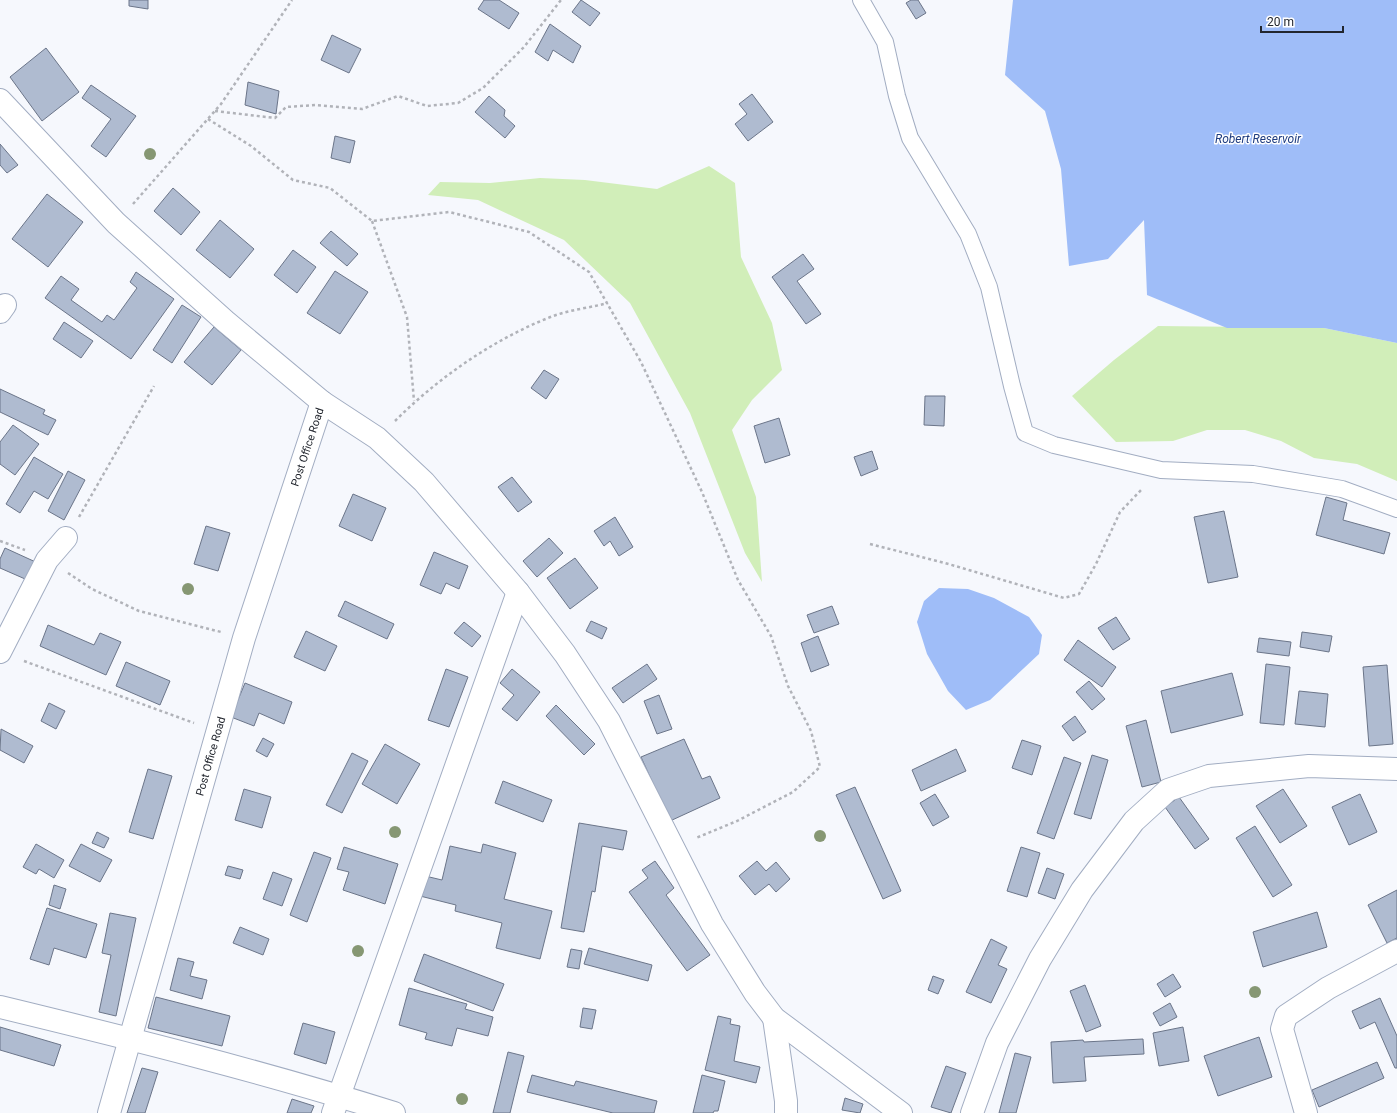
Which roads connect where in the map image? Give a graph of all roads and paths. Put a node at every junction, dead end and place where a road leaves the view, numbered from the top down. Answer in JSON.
{"nodes":[{"id":1,"x":292,"y":0,"type":"edge"},
{"id":2,"x":561,"y":0,"type":"edge"},
{"id":3,"x":861,"y":0,"type":"edge"},
{"id":4,"x":0,"y":100,"type":"edge"},
{"id":5,"x":214,"y":111,"type":"junction"},
{"id":6,"x":208,"y":119,"type":"junction"},
{"id":7,"x":372,"y":221,"type":"junction"},
{"id":8,"x":116,"y":223,"type":"junction"},
{"id":9,"x":608,"y":304,"type":"junction"},
{"id":10,"x":154,"y":386,"type":"dead end"},
{"id":11,"x":414,"y":401,"type":"junction"},
{"id":12,"x":322,"y":402,"type":"junction"},
{"id":13,"x":377,"y":438,"type":"junction"},
{"id":14,"x":1161,"y":470,"type":"junction"},
{"id":15,"x":1397,"y":509,"type":"edge"},
{"id":16,"x":66,"y":538,"type":"joint"},
{"id":17,"x":0,"y":541,"type":"edge"},
{"id":18,"x":870,"y":544,"type":"dead end"},
{"id":19,"x":47,"y":560,"type":"junction"},
{"id":20,"x":518,"y":592,"type":"junction"},
{"id":21,"x":244,"y":638,"type":"junction"},
{"id":22,"x":0,"y":652,"type":"edge"},
{"id":23,"x":22,"y":661,"type":"dead end"},
{"id":24,"x":217,"y":732,"type":"junction"},
{"id":25,"x":1397,"y":769,"type":"edge"},
{"id":26,"x":674,"y":848,"type":"junction"},
{"id":27,"x":1397,"y":951,"type":"edge"},
{"id":28,"x":0,"y":1007,"type":"edge"},
{"id":29,"x":774,"y":1018,"type":"junction"},
{"id":30,"x":131,"y":1039,"type":"junction"},
{"id":31,"x":336,"y":1104,"type":"edge"},
{"id":32,"x":109,"y":1113,"type":"edge"},
{"id":33,"x":394,"y":1113,"type":"edge"},
{"id":34,"x":786,"y":1113,"type":"edge"},
{"id":35,"x":901,"y":1113,"type":"edge"},
{"id":36,"x":972,"y":1113,"type":"edge"},
{"id":37,"x":1306,"y":1113,"type":"edge"}],
"edges":[{"from":1,"to":5,"type":"path"},
{"from":2,"to":5,"type":"path"},
{"from":3,"to":14,"type":"lane"},
{"from":4,"to":8,"type":"street"},
{"from":5,"to":6,"type":"path"},
{"from":6,"to":7,"type":"path"},
{"from":6,"to":8,"type":"path"},
{"from":7,"to":9,"type":"path"},
{"from":7,"to":11,"type":"path"},
{"from":8,"to":12,"type":"street"},
{"from":9,"to":11,"type":"path"},
{"from":9,"to":26,"type":"path"},
{"from":10,"to":16,"type":"path"},
{"from":11,"to":13,"type":"path"},
{"from":12,"to":13,"type":"street"},
{"from":12,"to":21,"type":"street","name":"Post Office Road"},
{"from":13,"to":20,"type":"street"},
{"from":14,"to":15,"type":"lane"},
{"from":14,"to":18,"type":"path"},
{"from":16,"to":19,"type":"street"},
{"from":17,"to":19,"type":"path"},
{"from":19,"to":21,"type":"path"},
{"from":19,"to":22,"type":"street"},
{"from":20,"to":26,"type":"street"},
{"from":20,"to":31,"type":"street"},
{"from":21,"to":24,"type":"street","name":"Post Office Road"},
{"from":23,"to":24,"type":"path"},
{"from":24,"to":30,"type":"street","name":"Post Office Road"},
{"from":25,"to":36,"type":"street"},
{"from":26,"to":29,"type":"street"},
{"from":27,"to":37,"type":"street"},
{"from":28,"to":30,"type":"street"},
{"from":29,"to":34,"type":"street"},
{"from":29,"to":35,"type":"street"},
{"from":30,"to":31,"type":"street"},
{"from":30,"to":32,"type":"street","name":"Post Office Road"},
{"from":31,"to":33,"type":"street"}]}
